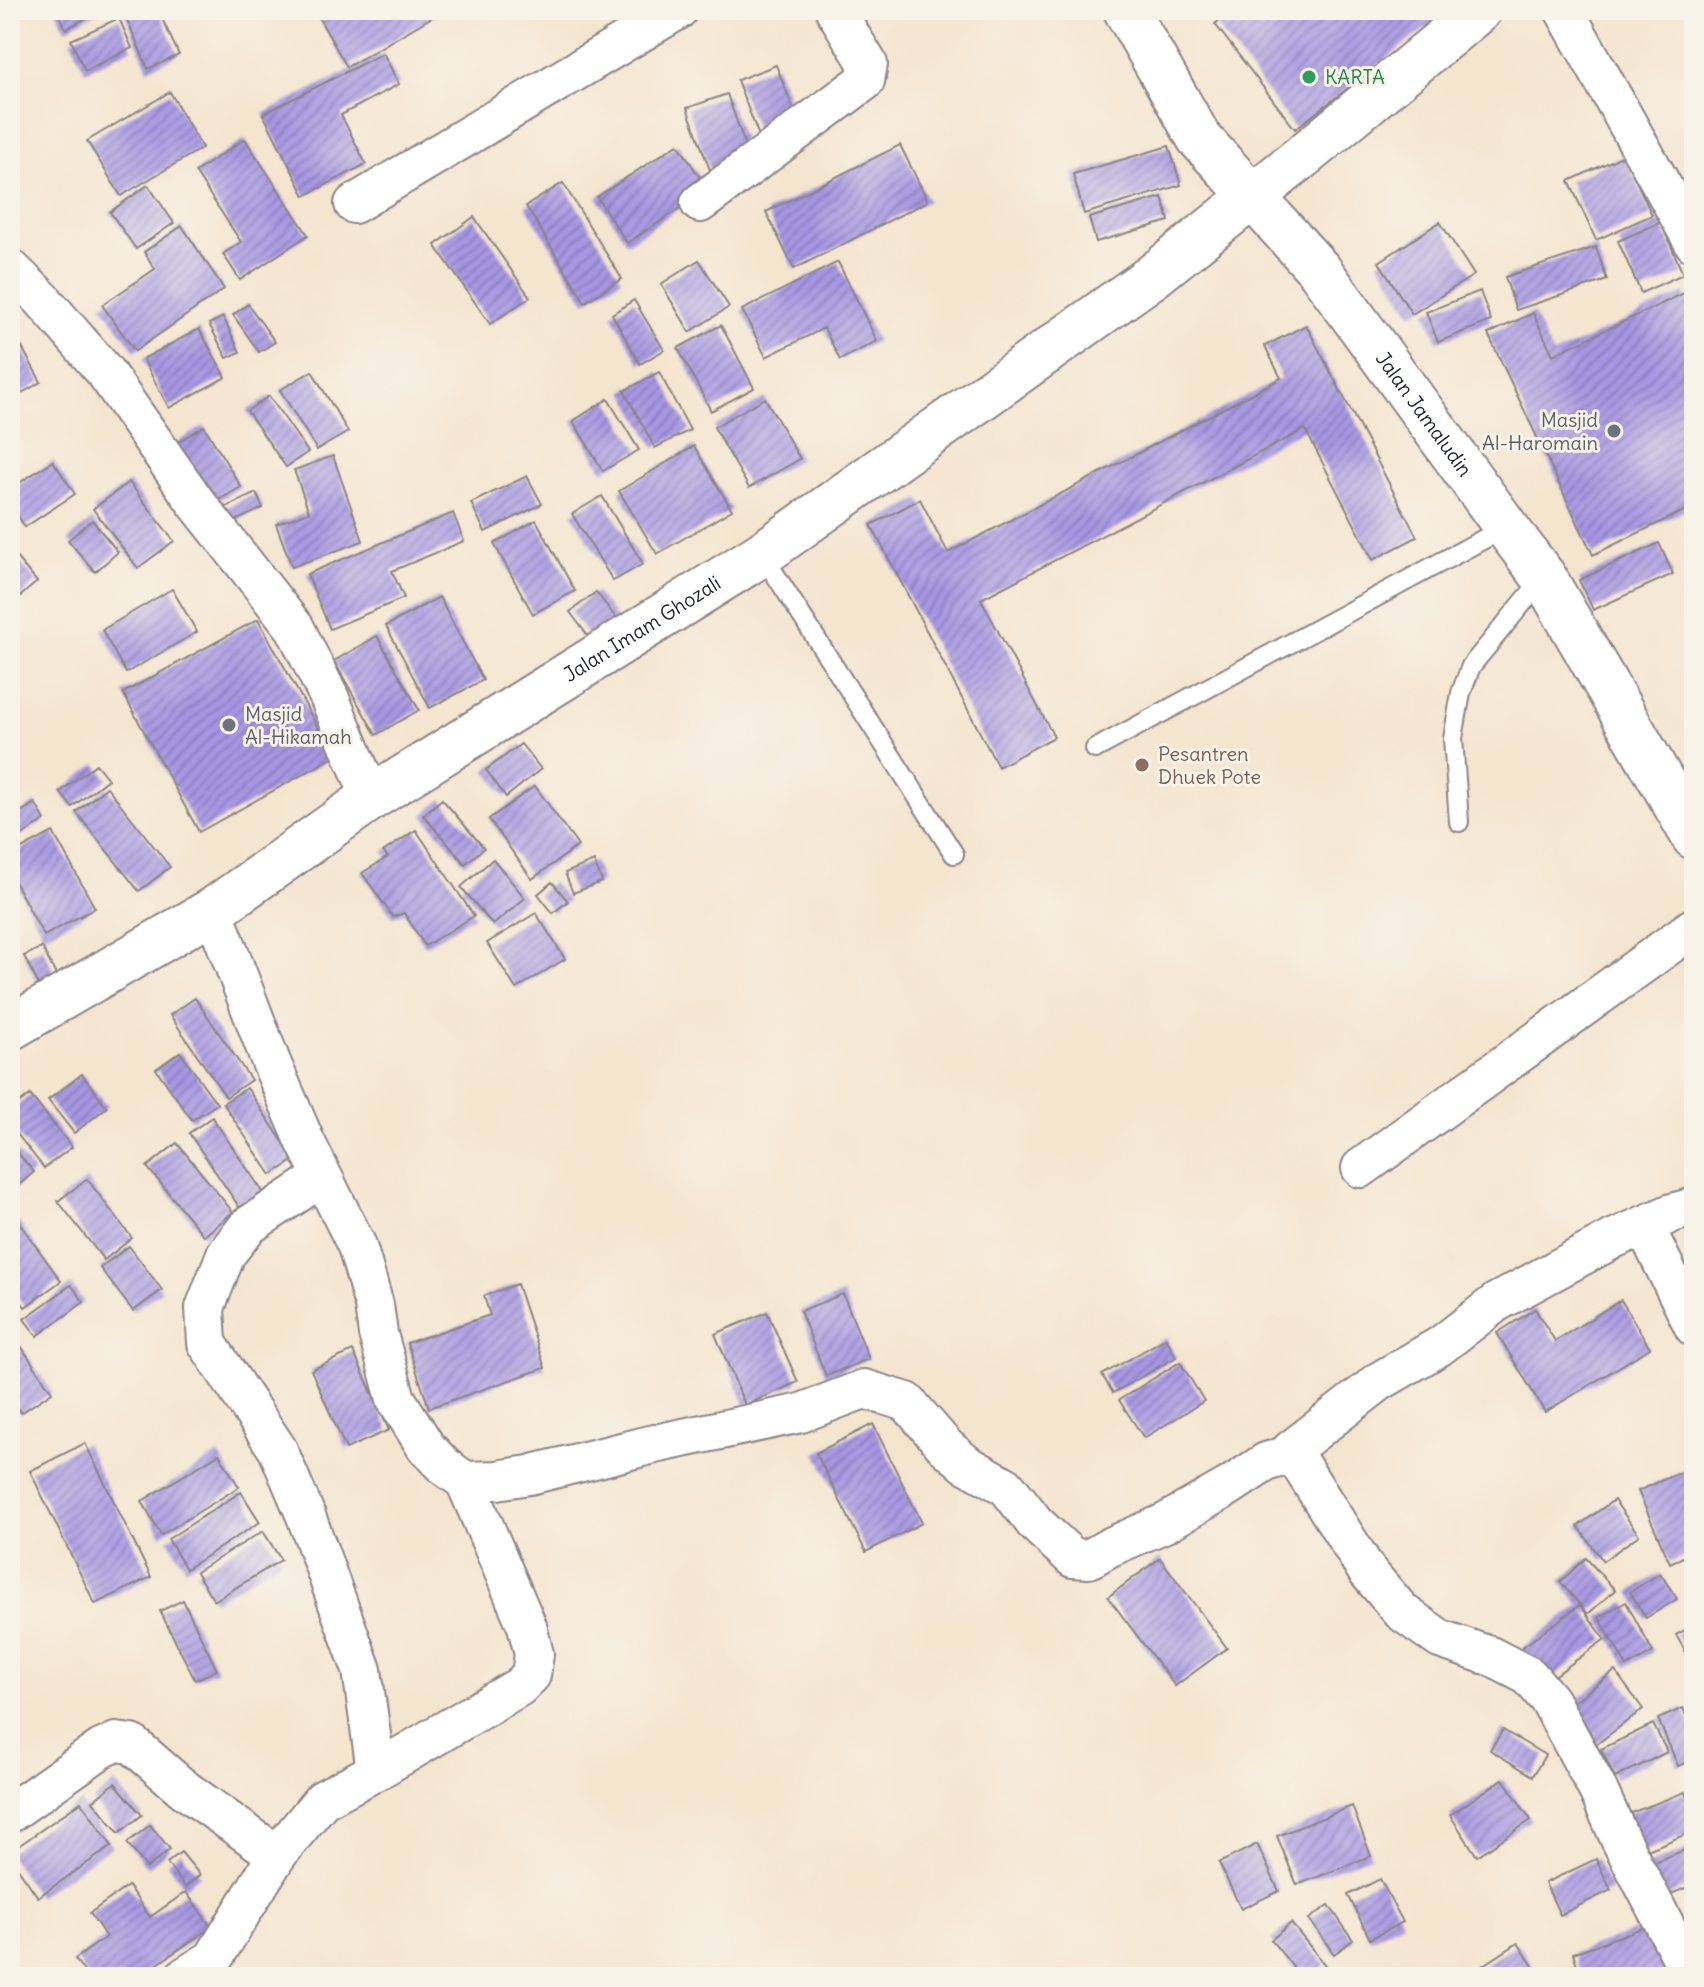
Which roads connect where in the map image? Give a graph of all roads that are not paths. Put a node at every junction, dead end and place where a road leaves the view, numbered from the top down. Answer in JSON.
{"nodes":[{"id":1,"x":678,"y":10,"type":"edge"},
{"id":2,"x":835,"y":10,"type":"edge"},
{"id":3,"x":1126,"y":10,"type":"edge"},
{"id":4,"x":1479,"y":10,"type":"edge"},
{"id":5,"x":1564,"y":10,"type":"edge"},
{"id":6,"x":1251,"y":197,"type":"junction"},
{"id":7,"x":700,"y":203,"type":"dead end"},
{"id":8,"x":354,"y":204,"type":"dead end"},
{"id":9,"x":1694,"y":243,"type":"edge"},
{"id":10,"x":10,"y":268,"type":"edge"},
{"id":11,"x":1506,"y":527,"type":"junction"},
{"id":12,"x":762,"y":554,"type":"junction"},
{"id":13,"x":1544,"y":577,"type":"junction"},
{"id":14,"x":1095,"y":749,"type":"dead end"},
{"id":15,"x":371,"y":798,"type":"junction"},
{"id":16,"x":1459,"y":822,"type":"dead end"},
{"id":17,"x":1694,"y":837,"type":"edge"},
{"id":18,"x":954,"y":854,"type":"dead end"},
{"id":19,"x":213,"y":910,"type":"junction"},
{"id":20,"x":1694,"y":927,"type":"edge"},
{"id":21,"x":10,"y":1028,"type":"edge"},
{"id":22,"x":1361,"y":1168,"type":"dead end"},
{"id":23,"x":322,"y":1177,"type":"junction"},
{"id":24,"x":1694,"y":1207,"type":"edge"},
{"id":25,"x":1644,"y":1225,"type":"junction"},
{"id":26,"x":1694,"y":1327,"type":"edge"},
{"id":27,"x":1291,"y":1450,"type":"junction"},
{"id":28,"x":465,"y":1481,"type":"junction"},
{"id":29,"x":376,"y":1771,"type":"junction"},
{"id":30,"x":10,"y":1813,"type":"edge"},
{"id":31,"x":277,"y":1855,"type":"junction"},
{"id":32,"x":184,"y":1977,"type":"edge"},
{"id":33,"x":1692,"y":1977,"type":"edge"}],
"edges":[{"from":1,"to":8,"type":"street"},
{"from":2,"to":7,"type":"street"},
{"from":3,"to":6,"type":"street","name":"Jalan Jamaludin"},
{"from":4,"to":6,"type":"street","name":"Jalan Imam Ghozali"},
{"from":5,"to":9,"type":"street"},
{"from":6,"to":11,"type":"street","name":"Jalan Jamaludin"},
{"from":6,"to":12,"type":"street","name":"Jalan Imam Ghozali"},
{"from":10,"to":15,"type":"street"},
{"from":11,"to":13,"type":"street","name":"Jalan Jamaludin"},
{"from":11,"to":14,"type":"lane"},
{"from":12,"to":15,"type":"street","name":"Jalan Imam Ghozali"},
{"from":12,"to":18,"type":"lane"},
{"from":13,"to":16,"type":"lane"},
{"from":13,"to":17,"type":"street","name":"Jalan Jamaludin"},
{"from":15,"to":19,"type":"street","name":"Jalan Imam Ghozali"},
{"from":19,"to":21,"type":"street","name":"Jalan Imam Ghozali"},
{"from":19,"to":23,"type":"street"},
{"from":20,"to":22,"type":"street"},
{"from":23,"to":28,"type":"street"},
{"from":23,"to":29,"type":"street"},
{"from":24,"to":25,"type":"street"},
{"from":25,"to":26,"type":"street"},
{"from":25,"to":27,"type":"street"},
{"from":27,"to":28,"type":"street"},
{"from":27,"to":33,"type":"street"},
{"from":28,"to":29,"type":"street"},
{"from":29,"to":31,"type":"street"},
{"from":30,"to":31,"type":"street"},
{"from":31,"to":32,"type":"street"}]}
